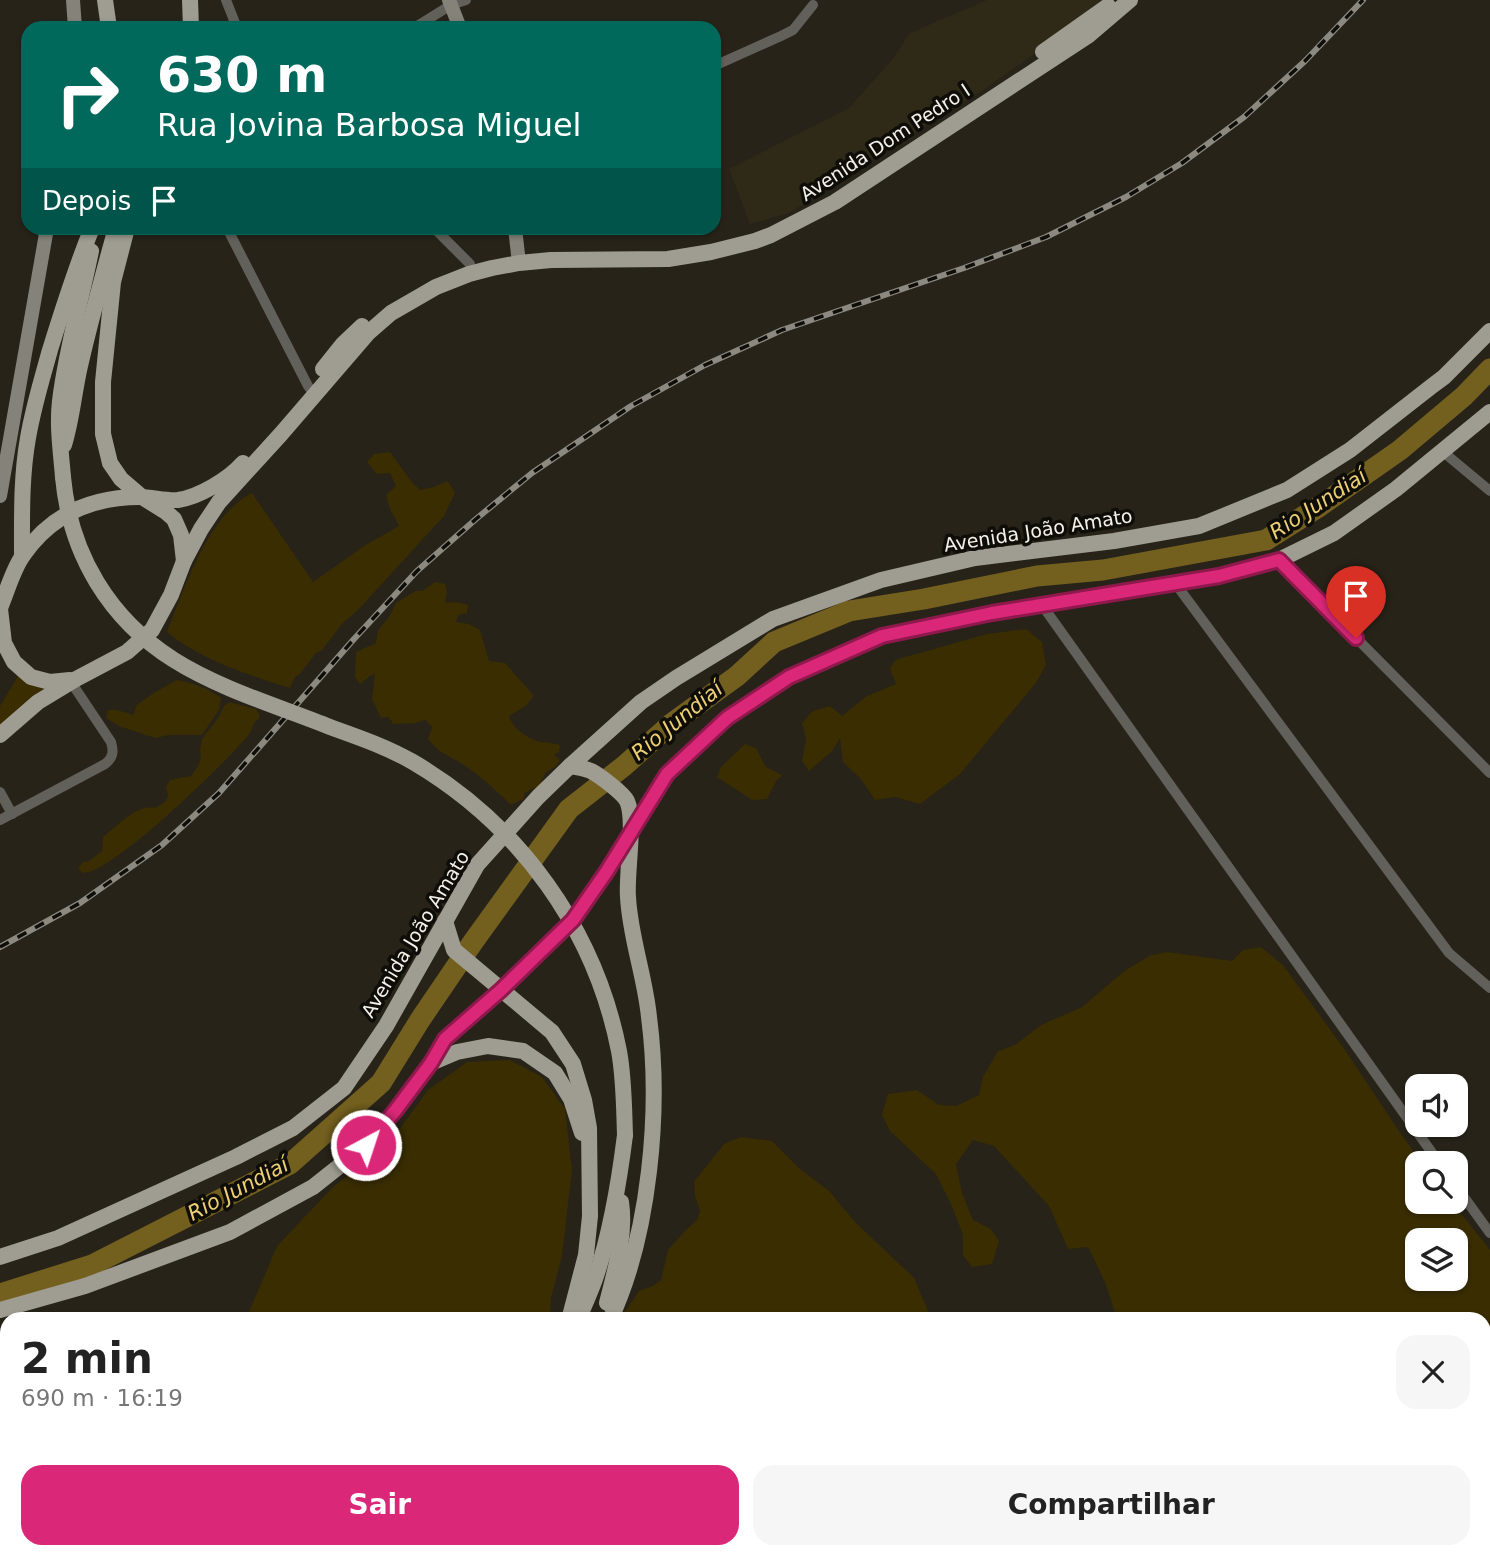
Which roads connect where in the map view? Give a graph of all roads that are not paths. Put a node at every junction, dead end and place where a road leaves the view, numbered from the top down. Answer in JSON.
{"nodes":[{"id":1,"x":73,"y":0,"type":"edge"},
{"id":2,"x":105,"y":0,"type":"edge"},
{"id":3,"x":190,"y":0,"type":"edge"},
{"id":4,"x":226,"y":0,"type":"edge"},
{"id":5,"x":1116,"y":0,"type":"edge"},
{"id":6,"x":1130,"y":0,"type":"edge"},
{"id":7,"x":455,"y":2,"type":"edge"},
{"id":8,"x":813,"y":5,"type":"dead end"},
{"id":9,"x":74,"y":21,"type":"edge"},
{"id":10,"x":108,"y":21,"type":"edge"},
{"id":11,"x":191,"y":21,"type":"edge"},
{"id":12,"x":234,"y":21,"type":"edge"},
{"id":13,"x":425,"y":21,"type":"edge"},
{"id":14,"x":459,"y":21,"type":"edge"},
{"id":15,"x":721,"y":63,"type":"edge"},
{"id":16,"x":46,"y":235,"type":"edge"},
{"id":17,"x":90,"y":235,"type":"edge"},
{"id":18,"x":92,"y":235,"type":"edge"},
{"id":19,"x":114,"y":235,"type":"edge"},
{"id":20,"x":125,"y":235,"type":"edge"},
{"id":21,"x":231,"y":235,"type":"edge"},
{"id":22,"x":441,"y":235,"type":"edge"},
{"id":23,"x":516,"y":235,"type":"edge"},
{"id":24,"x":519,"y":259,"type":"junction"},
{"id":25,"x":470,"y":264,"type":"junction"},
{"id":26,"x":1490,"y":331,"type":"edge"},
{"id":27,"x":311,"y":390,"type":"junction"},
{"id":28,"x":1490,"y":412,"type":"edge"},
{"id":29,"x":278,"y":431,"type":"junction"},
{"id":30,"x":62,"y":451,"type":"junction"},
{"id":31,"x":1442,"y":451,"type":"junction"},
{"id":32,"x":1490,"y":491,"type":"edge"},
{"id":33,"x":0,"y":496,"type":"edge"},
{"id":34,"x":142,"y":497,"type":"junction"},
{"id":35,"x":22,"y":556,"type":"junction"},
{"id":36,"x":1279,"y":560,"type":"junction"},
{"id":37,"x":184,"y":561,"type":"junction"},
{"id":38,"x":1175,"y":583,"type":"junction"},
{"id":39,"x":1042,"y":605,"type":"junction"},
{"id":40,"x":0,"y":608,"type":"edge"},
{"id":41,"x":1,"y":644,"type":"edge"},
{"id":42,"x":73,"y":681,"type":"junction"},
{"id":43,"x":0,"y":734,"type":"edge"},
{"id":44,"x":570,"y":766,"type":"junction"},
{"id":45,"x":1490,"y":773,"type":"edge"},
{"id":46,"x":0,"y":792,"type":"edge"},
{"id":47,"x":12,"y":814,"type":"junction"},
{"id":48,"x":0,"y":820,"type":"edge"},
{"id":49,"x":630,"y":834,"type":"junction"},
{"id":50,"x":445,"y":921,"type":"junction"},
{"id":51,"x":1490,"y":988,"type":"edge"},
{"id":52,"x":501,"y":990,"type":"junction"},
{"id":53,"x":431,"y":1063,"type":"junction"},
{"id":54,"x":1431,"y":1151,"type":"edge"},
{"id":55,"x":589,"y":1154,"type":"junction"},
{"id":56,"x":619,"y":1183,"type":"junction"},
{"id":57,"x":1468,"y":1203,"type":"edge"},
{"id":58,"x":1487,"y":1230,"type":"edge"},
{"id":59,"x":0,"y":1257,"type":"edge"},
{"id":60,"x":0,"y":1310,"type":"edge"},
{"id":61,"x":571,"y":1312,"type":"edge"},
{"id":62,"x":581,"y":1312,"type":"edge"},
{"id":63,"x":605,"y":1312,"type":"edge"},
{"id":64,"x":613,"y":1312,"type":"edge"}],
"edges":[{"from":1,"to":9,"type":"street"},
{"from":2,"to":10,"type":"main road"},
{"from":3,"to":11,"type":"main road"},
{"from":4,"to":12,"type":"street"},
{"from":5,"to":24,"type":"main road","name":"Avenida Dom Pedro I"},
{"from":6,"to":24,"type":"main road","name":"Avenida Dom Pedro I"},
{"from":7,"to":13,"type":"street"},
{"from":7,"to":14,"type":"street"},
{"from":8,"to":15,"type":"street"},
{"from":16,"to":33,"type":"street"},
{"from":17,"to":35,"type":"main road"},
{"from":18,"to":30,"type":"main road"},
{"from":19,"to":30,"type":"main road"},
{"from":20,"to":34,"type":"main road"},
{"from":21,"to":27,"type":"street"},
{"from":22,"to":25,"type":"street"},
{"from":23,"to":24,"type":"street"},
{"from":24,"to":25,"type":"main road","name":"Avenida Dom Pedro I"},
{"from":24,"to":27,"type":"main road","name":"Avenida Dom Pedro I"},
{"from":25,"to":27,"type":"main road","name":"Avenida Dom Pedro I"},
{"from":26,"to":44,"type":"main road","name":"Avenida João Amato"},
{"from":27,"to":29,"type":"main road","name":"Avenida Dom Pedro I"},
{"from":28,"to":31,"type":"main road"},
{"from":29,"to":34,"type":"main road"},
{"from":29,"to":37,"type":"main road"},
{"from":30,"to":56,"type":"main road","bridge":true},
{"from":31,"to":32,"type":"street"},
{"from":31,"to":36,"type":"main road"},
{"from":34,"to":35,"type":"main road"},
{"from":34,"to":37,"type":"main road"},
{"from":35,"to":40,"type":"main road"},
{"from":36,"to":38,"type":"main road"},
{"from":36,"to":45,"type":"street"},
{"from":37,"to":42,"type":"main road"},
{"from":38,"to":39,"type":"main road"},
{"from":38,"to":51,"type":"street"},
{"from":39,"to":49,"type":"main road"},
{"from":39,"to":54,"type":"street"},
{"from":40,"to":41,"type":"main road"},
{"from":41,"to":42,"type":"main road"},
{"from":42,"to":43,"type":"main road"},
{"from":42,"to":47,"type":"street"},
{"from":44,"to":49,"type":"main road"},
{"from":44,"to":50,"type":"main road","name":"Avenida João Amato"},
{"from":46,"to":47,"type":"street"},
{"from":47,"to":48,"type":"street"},
{"from":49,"to":52,"type":"main road"},
{"from":49,"to":64,"type":"main road"},
{"from":50,"to":52,"type":"main road"},
{"from":50,"to":59,"type":"main road","name":"Avenida João Amato"},
{"from":52,"to":53,"type":"main road"},
{"from":52,"to":55,"type":"main road"},
{"from":53,"to":55,"type":"main road"},
{"from":53,"to":60,"type":"main road"},
{"from":55,"to":61,"type":"main road"},
{"from":56,"to":62,"type":"main road"},
{"from":56,"to":63,"type":"main road"},
{"from":57,"to":58,"type":"street"}]}
